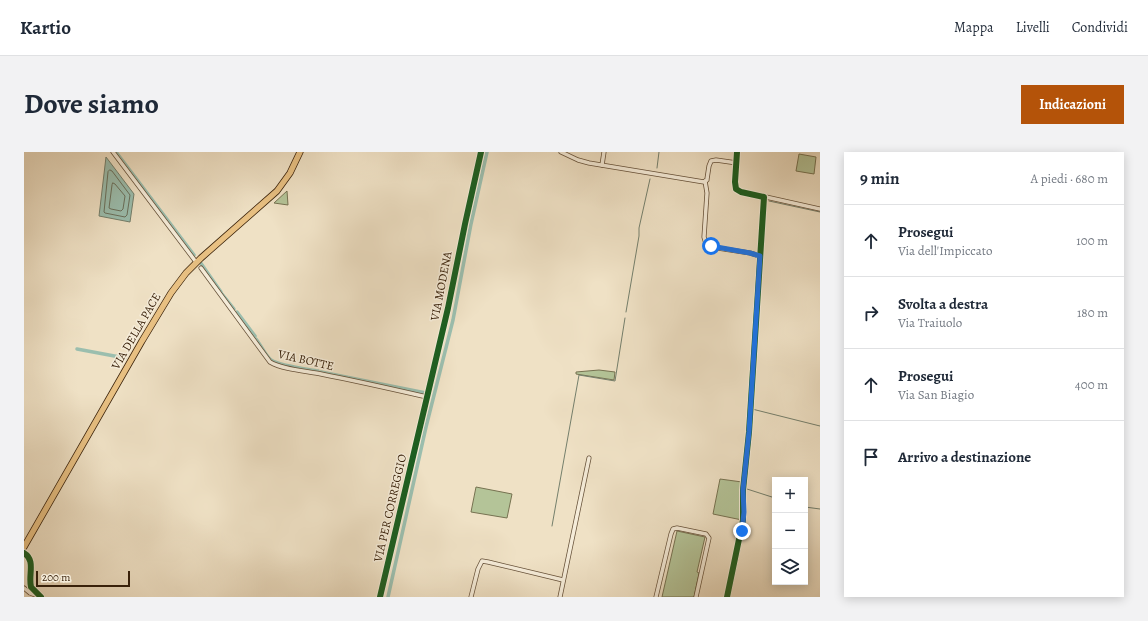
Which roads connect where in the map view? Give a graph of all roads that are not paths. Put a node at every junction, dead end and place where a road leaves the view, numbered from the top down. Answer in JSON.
{"nodes":[{"id":1,"x":113,"y":152,"type":"edge"},
{"id":2,"x":300,"y":152,"type":"edge"},
{"id":3,"x":481,"y":152,"type":"edge"},
{"id":4,"x":561,"y":152,"type":"edge"},
{"id":5,"x":604,"y":152,"type":"edge"},
{"id":6,"x":737,"y":152,"type":"edge"},
{"id":7,"x":737,"y":163,"type":"junction"},
{"id":8,"x":602,"y":165,"type":"junction"},
{"id":9,"x":705,"y":181,"type":"junction"},
{"id":10,"x":764,"y":197,"type":"junction"},
{"id":11,"x":820,"y":209,"type":"edge"},
{"id":12,"x":760,"y":256,"type":"junction"},
{"id":13,"x":196,"y":262,"type":"junction"},
{"id":14,"x":201,"y":268,"type":"dead end"},
{"id":15,"x":427,"y":397,"type":"junction"},
{"id":16,"x":421,"y":424,"type":"joint"},
{"id":17,"x":589,"y":458,"type":"dead end"},
{"id":18,"x":24,"y":547,"type":"edge"},
{"id":19,"x":563,"y":580,"type":"junction"},
{"id":20,"x":24,"y":588,"type":"edge"},
{"id":21,"x":24,"y":592,"type":"edge"},
{"id":22,"x":30,"y":593,"type":"junction"},
{"id":23,"x":41,"y":597,"type":"edge"},
{"id":24,"x":380,"y":597,"type":"edge"},
{"id":25,"x":471,"y":597,"type":"edge"},
{"id":26,"x":560,"y":597,"type":"edge"},
{"id":27,"x":656,"y":597,"type":"edge"},
{"id":28,"x":696,"y":597,"type":"edge"},
{"id":29,"x":727,"y":597,"type":"edge"}],
"edges":[{"from":1,"to":13,"type":"street"},
{"from":2,"to":13,"type":"main road","name":"VIA DELLA PACE"},
{"from":3,"to":15,"type":"street","name":"VIA MODENA"},
{"from":4,"to":8,"type":"street"},
{"from":5,"to":8,"type":"street"},
{"from":6,"to":7,"type":"street"},
{"from":7,"to":9,"type":"street"},
{"from":7,"to":10,"type":"street"},
{"from":8,"to":9,"type":"street"},
{"from":9,"to":12,"type":"street"},
{"from":10,"to":11,"type":"street"},
{"from":10,"to":12,"type":"street"},
{"from":12,"to":29,"type":"street"},
{"from":13,"to":18,"type":"main road","name":"VIA DELLA PACE"},
{"from":14,"to":15,"type":"street","name":"VIA BOTTE"},
{"from":15,"to":16,"type":"street","name":"VIA MODENA"},
{"from":16,"to":24,"type":"street","name":"VIA PER CORREGGIO"},
{"from":17,"to":19,"type":"street"},
{"from":19,"to":25,"type":"street"},
{"from":19,"to":26,"type":"street"},
{"from":20,"to":22,"type":"street"},
{"from":21,"to":22,"type":"street"},
{"from":22,"to":23,"type":"street"},
{"from":27,"to":28,"type":"street"}]}
